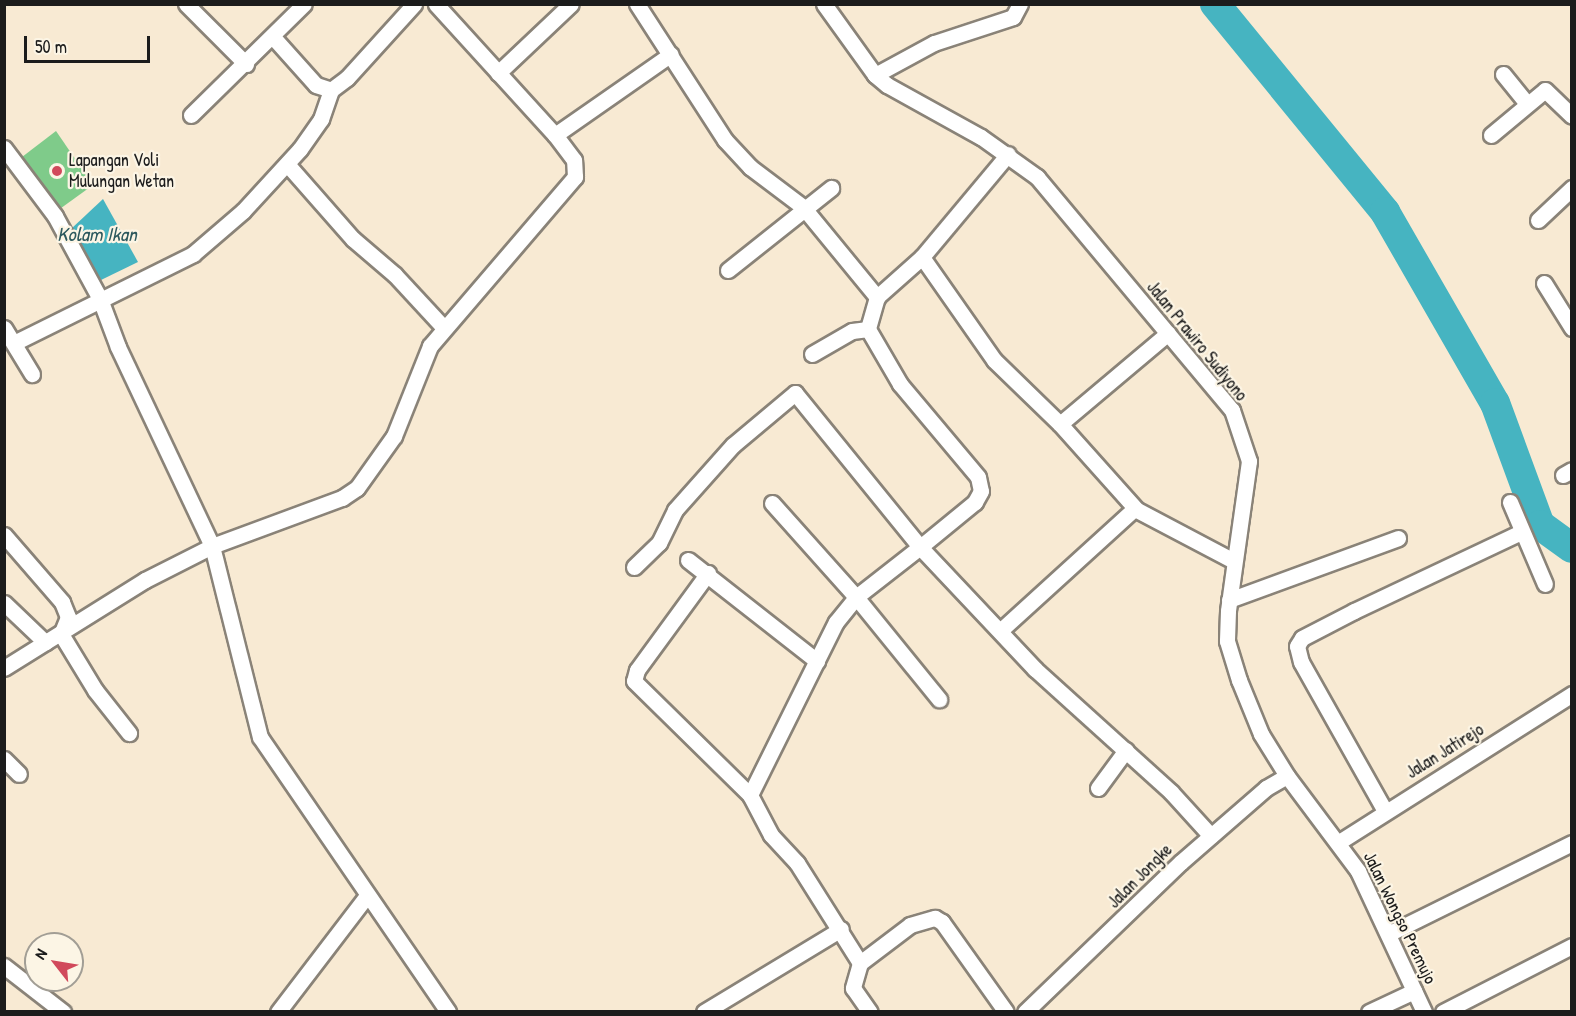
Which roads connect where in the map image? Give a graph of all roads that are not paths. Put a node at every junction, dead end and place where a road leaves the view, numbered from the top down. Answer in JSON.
{"nodes":[{"id":1,"x":186,"y":4,"type":"edge"},
{"id":2,"x":304,"y":4,"type":"edge"},
{"id":3,"x":414,"y":4,"type":"edge"},
{"id":4,"x":436,"y":4,"type":"edge"},
{"id":5,"x":570,"y":4,"type":"edge"},
{"id":6,"x":637,"y":4,"type":"edge"},
{"id":7,"x":824,"y":4,"type":"edge"},
{"id":8,"x":1020,"y":4,"type":"edge"},
{"id":9,"x":273,"y":37,"type":"junction"},
{"id":10,"x":671,"y":54,"type":"junction"},
{"id":11,"x":246,"y":64,"type":"junction"},
{"id":12,"x":498,"y":73,"type":"junction"},
{"id":13,"x":1503,"y":74,"type":"dead end"},
{"id":14,"x":875,"y":75,"type":"junction"},
{"id":15,"x":331,"y":90,"type":"junction"},
{"id":16,"x":1527,"y":104,"type":"junction"},
{"id":17,"x":191,"y":115,"type":"dead end"},
{"id":18,"x":1572,"y":116,"type":"edge"},
{"id":19,"x":555,"y":135,"type":"junction"},
{"id":20,"x":1491,"y":135,"type":"dead end"},
{"id":21,"x":4,"y":148,"type":"edge"},
{"id":22,"x":1008,"y":154,"type":"junction"},
{"id":23,"x":287,"y":164,"type":"junction"},
{"id":24,"x":831,"y":188,"type":"dead end"},
{"id":25,"x":1572,"y":188,"type":"edge"},
{"id":26,"x":803,"y":207,"type":"junction"},
{"id":27,"x":1538,"y":220,"type":"dead end"},
{"id":28,"x":922,"y":257,"type":"junction"},
{"id":29,"x":728,"y":270,"type":"dead end"},
{"id":30,"x":1544,"y":283,"type":"dead end"},
{"id":31,"x":877,"y":297,"type":"junction"},
{"id":32,"x":100,"y":299,"type":"junction"},
{"id":33,"x":4,"y":328,"type":"edge"},
{"id":34,"x":444,"y":328,"type":"junction"},
{"id":35,"x":1572,"y":328,"type":"edge"},
{"id":36,"x":868,"y":329,"type":"junction"},
{"id":37,"x":1168,"y":333,"type":"junction"},
{"id":38,"x":14,"y":344,"type":"junction"},
{"id":39,"x":812,"y":354,"type":"dead end"},
{"id":40,"x":32,"y":374,"type":"dead end"},
{"id":41,"x":1060,"y":424,"type":"junction"},
{"id":42,"x":1510,"y":502,"type":"dead end"},
{"id":43,"x":772,"y":503,"type":"dead end"},
{"id":44,"x":1135,"y":508,"type":"junction"},
{"id":45,"x":1521,"y":532,"type":"junction"},
{"id":46,"x":4,"y":535,"type":"edge"},
{"id":47,"x":1398,"y":538,"type":"dead end"},
{"id":48,"x":212,"y":546,"type":"junction"},
{"id":49,"x":920,"y":547,"type":"junction"},
{"id":50,"x":688,"y":560,"type":"dead end"},
{"id":51,"x":1232,"y":560,"type":"junction"},
{"id":52,"x":634,"y":567,"type":"dead end"},
{"id":53,"x":708,"y":573,"type":"junction"},
{"id":54,"x":1545,"y":584,"type":"dead end"},
{"id":55,"x":856,"y":597,"type":"junction"},
{"id":56,"x":1229,"y":600,"type":"junction"},
{"id":57,"x":4,"y":603,"type":"edge"},
{"id":58,"x":1000,"y":630,"type":"junction"},
{"id":59,"x":61,"y":634,"type":"junction"},
{"id":60,"x":45,"y":642,"type":"junction"},
{"id":61,"x":817,"y":661,"type":"junction"},
{"id":62,"x":4,"y":668,"type":"edge"},
{"id":63,"x":1572,"y":694,"type":"edge"},
{"id":64,"x":939,"y":699,"type":"dead end"},
{"id":65,"x":129,"y":733,"type":"dead end"},
{"id":66,"x":1126,"y":750,"type":"junction"},
{"id":67,"x":4,"y":759,"type":"edge"},
{"id":68,"x":19,"y":774,"type":"dead end"},
{"id":69,"x":1287,"y":776,"type":"junction"},
{"id":70,"x":1098,"y":789,"type":"dead end"},
{"id":71,"x":750,"y":795,"type":"junction"},
{"id":72,"x":1385,"y":811,"type":"junction"},
{"id":73,"x":1211,"y":836,"type":"junction"},
{"id":74,"x":1339,"y":842,"type":"junction"},
{"id":75,"x":1572,"y":843,"type":"edge"},
{"id":76,"x":366,"y":897,"type":"junction"},
{"id":77,"x":841,"y":929,"type":"junction"},
{"id":78,"x":1390,"y":933,"type":"junction"},
{"id":79,"x":1572,"y":946,"type":"edge"},
{"id":80,"x":860,"y":963,"type":"junction"},
{"id":81,"x":4,"y":966,"type":"edge"},
{"id":82,"x":1414,"y":991,"type":"junction"},
{"id":83,"x":63,"y":1011,"type":"edge"},
{"id":84,"x":278,"y":1011,"type":"edge"},
{"id":85,"x":448,"y":1011,"type":"edge"},
{"id":86,"x":704,"y":1011,"type":"edge"},
{"id":87,"x":870,"y":1011,"type":"edge"},
{"id":88,"x":1006,"y":1011,"type":"edge"},
{"id":89,"x":1025,"y":1011,"type":"edge"},
{"id":90,"x":1369,"y":1011,"type":"edge"},
{"id":91,"x":1424,"y":1011,"type":"edge"},
{"id":92,"x":1443,"y":1011,"type":"edge"}],
"edges":[{"from":1,"to":11,"type":"street"},
{"from":2,"to":9,"type":"street"},
{"from":3,"to":15,"type":"street"},
{"from":4,"to":12,"type":"street"},
{"from":5,"to":12,"type":"street"},
{"from":6,"to":10,"type":"street"},
{"from":7,"to":14,"type":"street","name":"Jalan Prawiro Sudiyono"},
{"from":8,"to":14,"type":"street"},
{"from":9,"to":11,"type":"street"},
{"from":9,"to":15,"type":"street"},
{"from":10,"to":19,"type":"street"},
{"from":10,"to":26,"type":"street"},
{"from":11,"to":17,"type":"street"},
{"from":12,"to":19,"type":"street"},
{"from":13,"to":16,"type":"street"},
{"from":14,"to":22,"type":"street","name":"Jalan Prawiro Sudiyono"},
{"from":15,"to":23,"type":"street"},
{"from":16,"to":18,"type":"street"},
{"from":16,"to":20,"type":"street"},
{"from":19,"to":34,"type":"street"},
{"from":21,"to":32,"type":"street"},
{"from":22,"to":28,"type":"street"},
{"from":22,"to":37,"type":"street","name":"Jalan Prawiro Sudiyono"},
{"from":23,"to":32,"type":"street"},
{"from":23,"to":34,"type":"street"},
{"from":24,"to":26,"type":"street"},
{"from":25,"to":27,"type":"street"},
{"from":26,"to":29,"type":"street"},
{"from":26,"to":31,"type":"street"},
{"from":28,"to":31,"type":"street"},
{"from":28,"to":41,"type":"street"},
{"from":30,"to":35,"type":"street"},
{"from":31,"to":36,"type":"street"},
{"from":32,"to":38,"type":"street"},
{"from":32,"to":48,"type":"street"},
{"from":33,"to":38,"type":"street"},
{"from":34,"to":48,"type":"street"},
{"from":36,"to":39,"type":"street"},
{"from":36,"to":49,"type":"street"},
{"from":37,"to":41,"type":"street"},
{"from":37,"to":51,"type":"street","name":"Jalan Prawiro Sudiyono"},
{"from":38,"to":40,"type":"street"},
{"from":41,"to":44,"type":"street"},
{"from":42,"to":45,"type":"street"},
{"from":43,"to":55,"type":"street"},
{"from":44,"to":51,"type":"street"},
{"from":44,"to":58,"type":"street"},
{"from":45,"to":54,"type":"street"},
{"from":45,"to":72,"type":"street"},
{"from":46,"to":59,"type":"street"},
{"from":47,"to":56,"type":"street"},
{"from":48,"to":59,"type":"street"},
{"from":48,"to":76,"type":"street"},
{"from":49,"to":52,"type":"street"},
{"from":49,"to":55,"type":"street"},
{"from":49,"to":58,"type":"street"},
{"from":50,"to":53,"type":"street"},
{"from":51,"to":56,"type":"street","name":"Jalan Prawiro Sudiyono"},
{"from":53,"to":61,"type":"street"},
{"from":53,"to":71,"type":"street"},
{"from":55,"to":61,"type":"street"},
{"from":55,"to":64,"type":"street"},
{"from":56,"to":69,"type":"street","name":"Jalan Prawiro Sudiyono"},
{"from":57,"to":60,"type":"street"},
{"from":58,"to":66,"type":"street"},
{"from":59,"to":60,"type":"street"},
{"from":59,"to":65,"type":"street"},
{"from":60,"to":62,"type":"street"},
{"from":61,"to":71,"type":"street"},
{"from":63,"to":72,"type":"street","name":"Jalan Jatirejo"},
{"from":66,"to":70,"type":"street"},
{"from":66,"to":73,"type":"street"},
{"from":67,"to":68,"type":"street"},
{"from":69,"to":73,"type":"street","name":"Jalan Jongke"},
{"from":69,"to":74,"type":"street","name":"Jalan Prawiro Sudiyono"},
{"from":71,"to":77,"type":"street"},
{"from":72,"to":74,"type":"street","name":"Jalan Jatirejo"},
{"from":73,"to":89,"type":"street","name":"Jalan Jongke"},
{"from":74,"to":78,"type":"street","name":"Jalan Wongso Premujo"},
{"from":75,"to":78,"type":"street"},
{"from":76,"to":84,"type":"street"},
{"from":76,"to":85,"type":"street"},
{"from":77,"to":80,"type":"street"},
{"from":77,"to":86,"type":"street"},
{"from":78,"to":82,"type":"street","name":"Jalan Wongso Premujo"},
{"from":79,"to":92,"type":"street"},
{"from":80,"to":87,"type":"street"},
{"from":80,"to":88,"type":"street"},
{"from":81,"to":83,"type":"street"},
{"from":82,"to":90,"type":"street"},
{"from":82,"to":91,"type":"street","name":"Jalan Wongso Premujo"}]}
